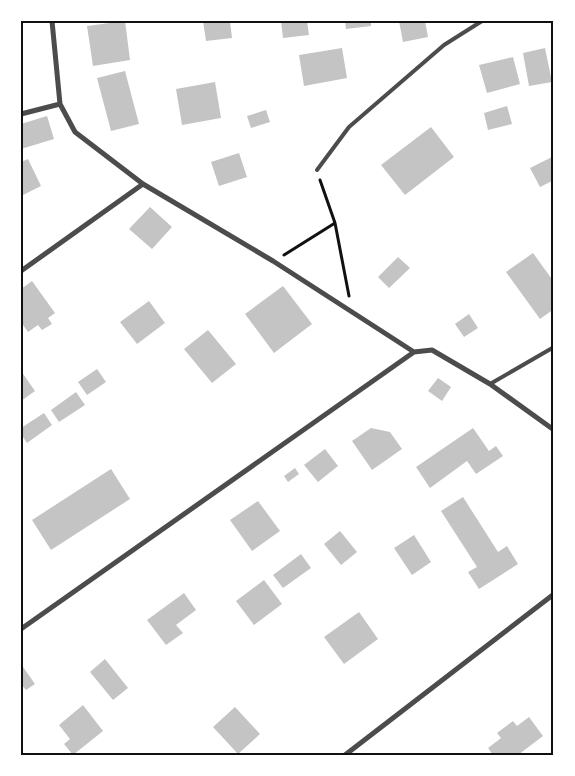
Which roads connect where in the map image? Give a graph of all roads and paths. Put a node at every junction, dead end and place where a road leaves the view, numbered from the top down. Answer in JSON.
{"nodes":[{"id":1,"x":52,"y":21,"type":"edge"},
{"id":2,"x":482,"y":21,"type":"edge"},
{"id":3,"x":60,"y":104,"type":"junction"},
{"id":4,"x":21,"y":114,"type":"edge"},
{"id":5,"x":317,"y":170,"type":"joint"},
{"id":6,"x":143,"y":184,"type":"junction"},
{"id":7,"x":335,"y":223,"type":"junction"},
{"id":8,"x":273,"y":261,"type":"junction"},
{"id":9,"x":21,"y":272,"type":"edge"},
{"id":10,"x":352,"y":312,"type":"junction"},
{"id":11,"x":554,"y":346,"type":"edge"},
{"id":12,"x":414,"y":352,"type":"junction"},
{"id":13,"x":490,"y":384,"type":"junction"},
{"id":14,"x":554,"y":430,"type":"edge"},
{"id":15,"x":554,"y":594,"type":"edge"},
{"id":16,"x":21,"y":629,"type":"edge"},
{"id":17,"x":345,"y":755,"type":"edge"}],
"edges":[{"from":1,"to":3,"type":"street"},
{"from":2,"to":5,"type":"lane"},
{"from":3,"to":4,"type":"street"},
{"from":3,"to":6,"type":"street"},
{"from":5,"to":7,"type":"path"},
{"from":6,"to":8,"type":"street"},
{"from":6,"to":9,"type":"street"},
{"from":7,"to":8,"type":"path"},
{"from":7,"to":10,"type":"path"},
{"from":8,"to":10,"type":"street"},
{"from":10,"to":12,"type":"street"},
{"from":11,"to":13,"type":"lane"},
{"from":12,"to":13,"type":"street"},
{"from":12,"to":16,"type":"street"},
{"from":13,"to":14,"type":"street"},
{"from":15,"to":17,"type":"street"}]}
